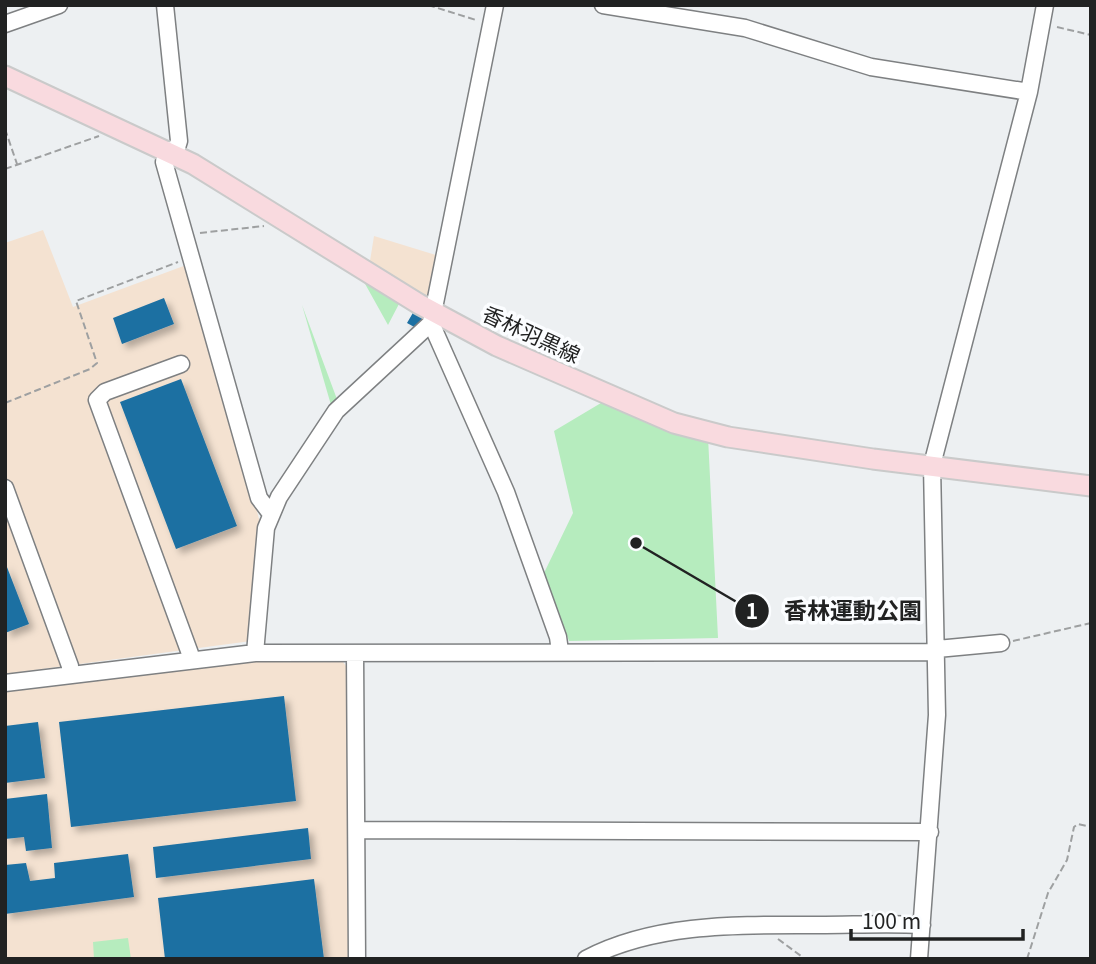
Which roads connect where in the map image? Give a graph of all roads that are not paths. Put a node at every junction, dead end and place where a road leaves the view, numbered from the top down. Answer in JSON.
{"nodes":[{"id":1,"x":59,"y":5,"type":"edge"},
{"id":2,"x":165,"y":5,"type":"edge"},
{"id":3,"x":495,"y":5,"type":"edge"},
{"id":4,"x":603,"y":5,"type":"edge"},
{"id":5,"x":1045,"y":5,"type":"edge"},
{"id":6,"x":5,"y":24,"type":"edge"},
{"id":7,"x":5,"y":76,"type":"edge"},
{"id":8,"x":1029,"y":92,"type":"junction"},
{"id":9,"x":172,"y":152,"type":"junction"},
{"id":10,"x":433,"y":317,"type":"junction"},
{"id":11,"x":181,"y":364,"type":"dead end"},
{"id":12,"x":932,"y":465,"type":"junction"},
{"id":13,"x":1091,"y":486,"type":"edge"},
{"id":14,"x":5,"y":488,"type":"edge"},
{"id":15,"x":271,"y":514,"type":"junction"},
{"id":16,"x":1001,"y":643,"type":"road end"},
{"id":17,"x":937,"y":650,"type":"junction"},
{"id":18,"x":560,"y":651,"type":"junction"},
{"id":19,"x":255,"y":653,"type":"junction"},
{"id":20,"x":355,"y":653,"type":"junction"},
{"id":21,"x":192,"y":659,"type":"junction"},
{"id":22,"x":70,"y":675,"type":"junction"},
{"id":23,"x":5,"y":682,"type":"edge"},
{"id":24,"x":357,"y":830,"type":"junction"},
{"id":25,"x":930,"y":832,"type":"junction"},
{"id":26,"x":922,"y":925,"type":"junction"},
{"id":27,"x":356,"y":959,"type":"edge"},
{"id":28,"x":586,"y":959,"type":"edge"},
{"id":29,"x":919,"y":959,"type":"edge"}],
"edges":[{"from":1,"to":6,"type":"street"},
{"from":2,"to":9,"type":"street"},
{"from":3,"to":10,"type":"street"},
{"from":4,"to":8,"type":"street"},
{"from":5,"to":8,"type":"street"},
{"from":7,"to":9,"type":"main road","name":"香林羽黒線"},
{"from":8,"to":12,"type":"street"},
{"from":9,"to":10,"type":"main road","name":"香林羽黒線"},
{"from":9,"to":15,"type":"street"},
{"from":10,"to":12,"type":"main road","name":"香林羽黒線"},
{"from":10,"to":15,"type":"street"},
{"from":10,"to":18,"type":"street"},
{"from":11,"to":21,"type":"street"},
{"from":12,"to":13,"type":"main road","name":"香林羽黒線"},
{"from":12,"to":17,"type":"street"},
{"from":14,"to":22,"type":"street"},
{"from":15,"to":19,"type":"street"},
{"from":16,"to":17,"type":"street"},
{"from":17,"to":18,"type":"street"},
{"from":17,"to":25,"type":"street"},
{"from":18,"to":20,"type":"street"},
{"from":19,"to":20,"type":"street"},
{"from":19,"to":21,"type":"street"},
{"from":20,"to":24,"type":"street"},
{"from":21,"to":22,"type":"street"},
{"from":22,"to":23,"type":"street"},
{"from":24,"to":25,"type":"street"},
{"from":24,"to":27,"type":"street"},
{"from":25,"to":26,"type":"street"},
{"from":26,"to":28,"type":"street"},
{"from":26,"to":29,"type":"street"}]}
